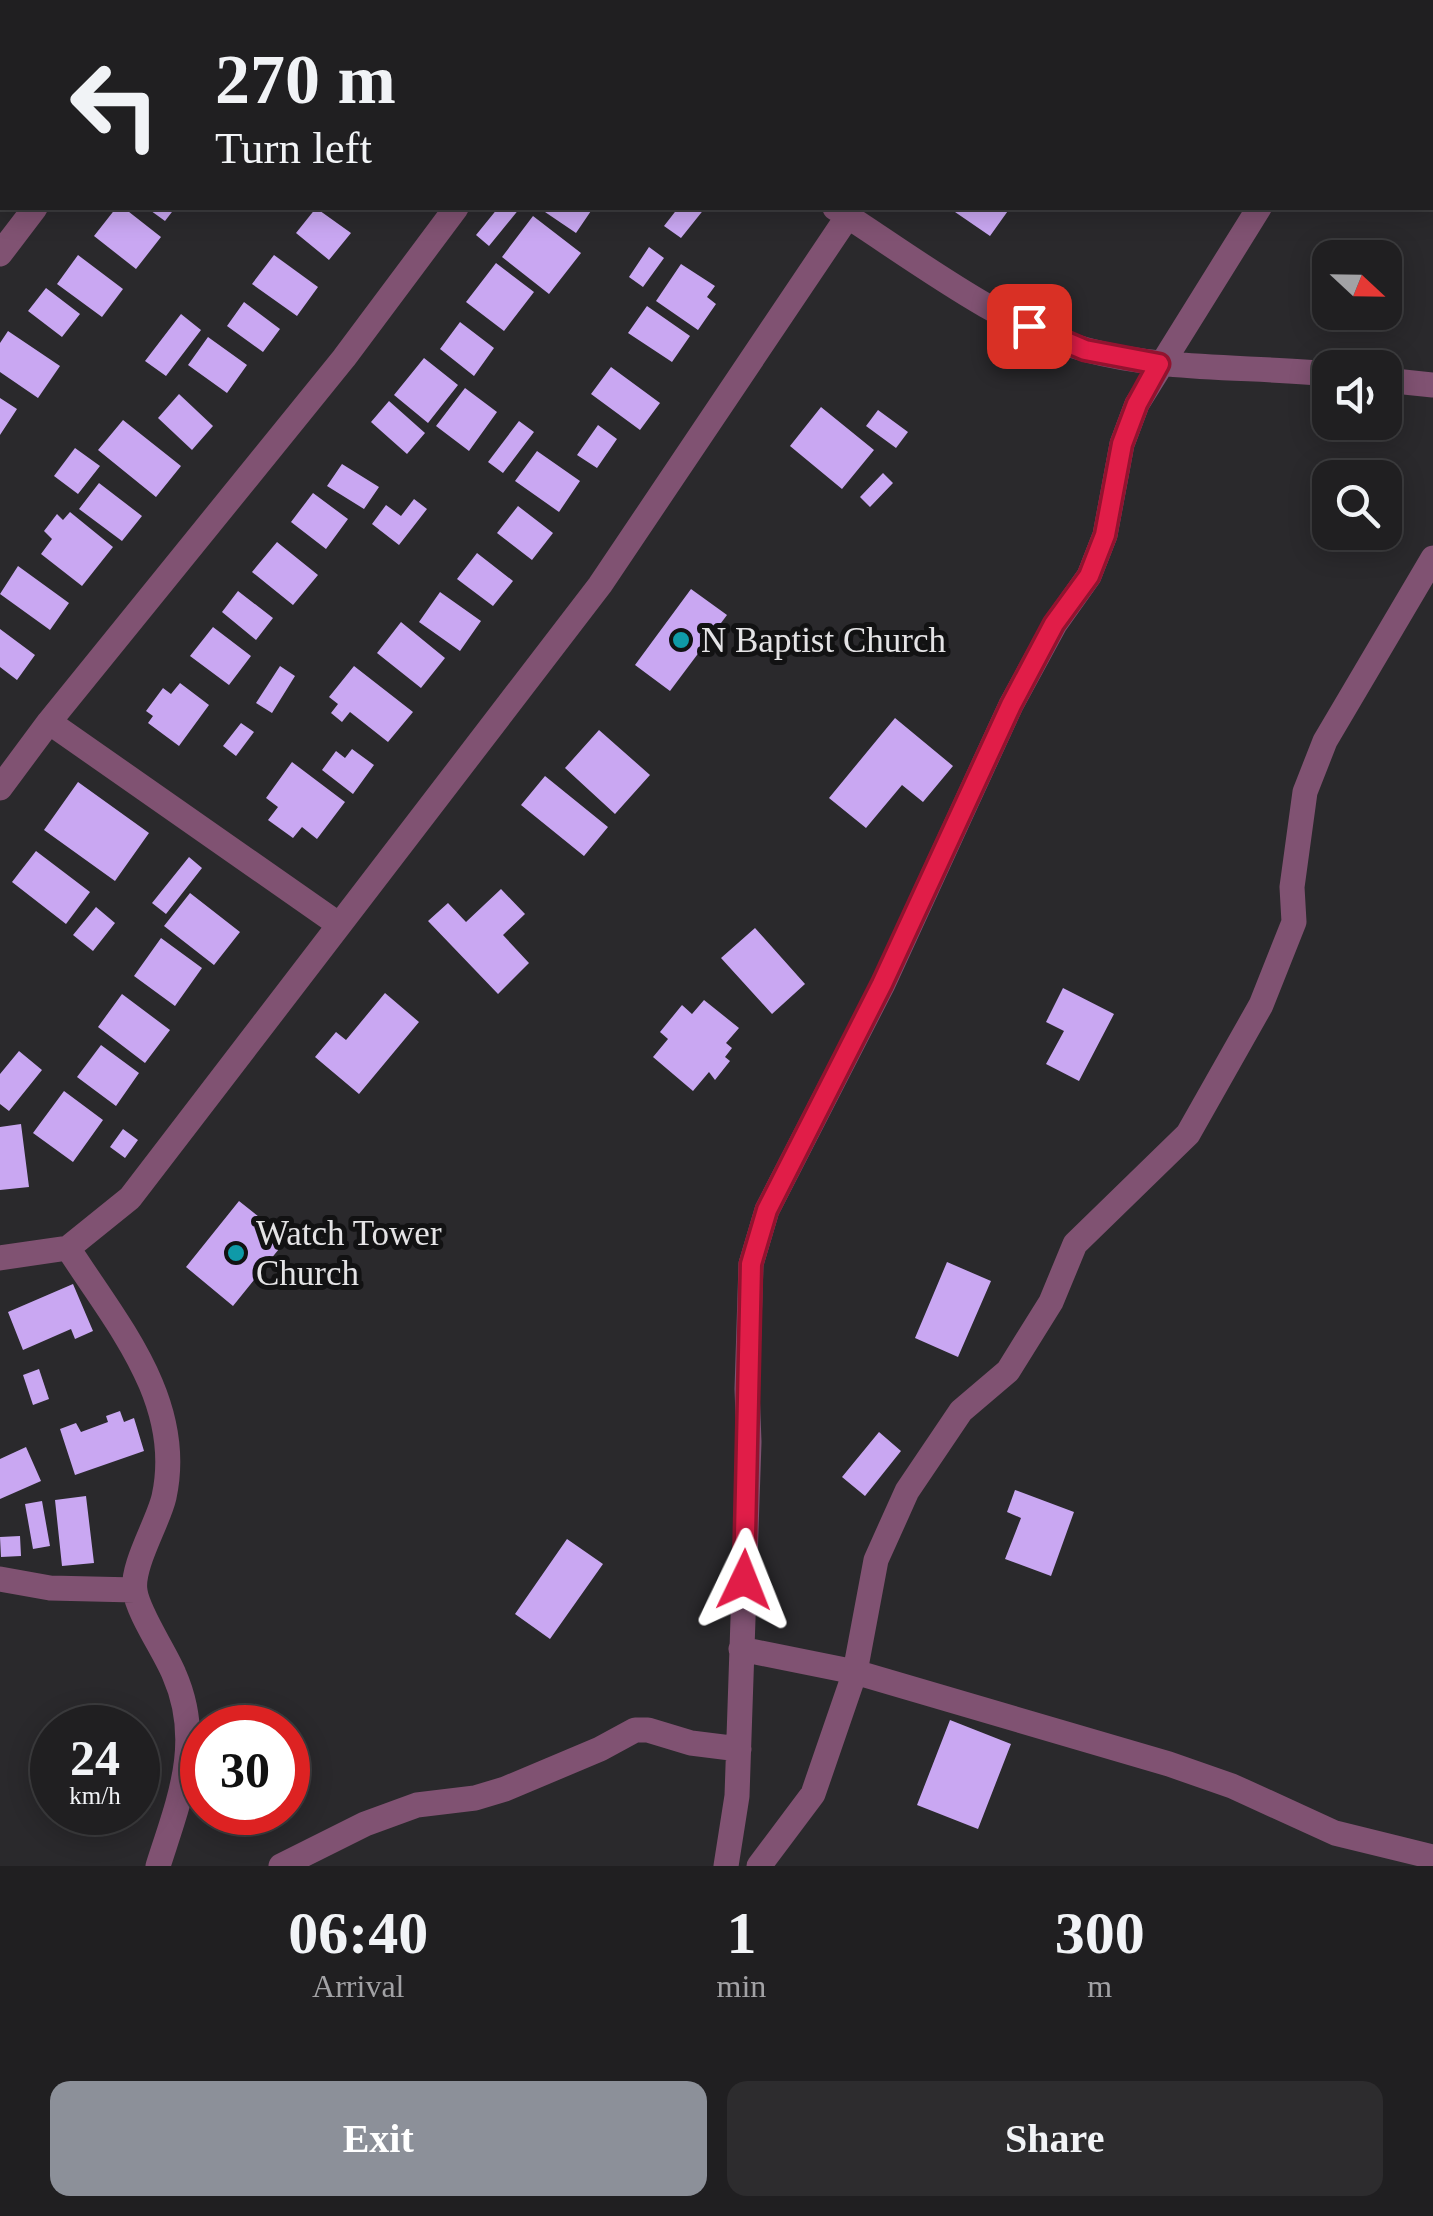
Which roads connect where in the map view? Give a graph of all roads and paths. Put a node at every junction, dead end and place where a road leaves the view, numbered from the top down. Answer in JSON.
{"nodes":[{"id":1,"x":33,"y":210,"type":"edge"},
{"id":2,"x":455,"y":210,"type":"edge"},
{"id":3,"x":1258,"y":210,"type":"edge"},
{"id":4,"x":842,"y":212,"type":"edge"},
{"id":5,"x":0,"y":254,"type":"edge"},
{"id":6,"x":1159,"y":364,"type":"junction"},
{"id":7,"x":1312,"y":372,"type":"edge"},
{"id":8,"x":1402,"y":382,"type":"edge"},
{"id":9,"x":1433,"y":385,"type":"edge"},
{"id":10,"x":1433,"y":558,"type":"edge"},
{"id":11,"x":50,"y":722,"type":"junction"},
{"id":12,"x":0,"y":788,"type":"edge"},
{"id":13,"x":338,"y":924,"type":"junction"},
{"id":14,"x":68,"y":1248,"type":"junction"},
{"id":15,"x":0,"y":1258,"type":"edge"},
{"id":16,"x":0,"y":1579,"type":"edge"},
{"id":17,"x":135,"y":1590,"type":"junction"},
{"id":18,"x":741,"y":1648,"type":"junction"},
{"id":19,"x":855,"y":1672,"type":"junction"},
{"id":20,"x":739,"y":1749,"type":"junction"},
{"id":21,"x":1433,"y":1858,"type":"edge"},
{"id":22,"x":158,"y":1866,"type":"edge"},
{"id":23,"x":282,"y":1866,"type":"edge"},
{"id":24,"x":726,"y":1866,"type":"edge"},
{"id":25,"x":759,"y":1866,"type":"edge"}],
"edges":[{"from":1,"to":5,"type":"street"},
{"from":2,"to":11,"type":"street"},
{"from":3,"to":6,"type":"street"},
{"from":4,"to":6,"type":"street"},
{"from":4,"to":13,"type":"street"},
{"from":6,"to":7,"type":"street"},
{"from":6,"to":18,"type":"street"},
{"from":8,"to":9,"type":"street"},
{"from":10,"to":19,"type":"street"},
{"from":11,"to":12,"type":"street"},
{"from":11,"to":13,"type":"street"},
{"from":13,"to":14,"type":"street"},
{"from":14,"to":15,"type":"street"},
{"from":14,"to":17,"type":"street"},
{"from":16,"to":17,"type":"street"},
{"from":17,"to":22,"type":"street"},
{"from":18,"to":19,"type":"street"},
{"from":18,"to":20,"type":"street"},
{"from":19,"to":21,"type":"street"},
{"from":19,"to":25,"type":"street"},
{"from":20,"to":23,"type":"street"},
{"from":20,"to":24,"type":"street"}]}
